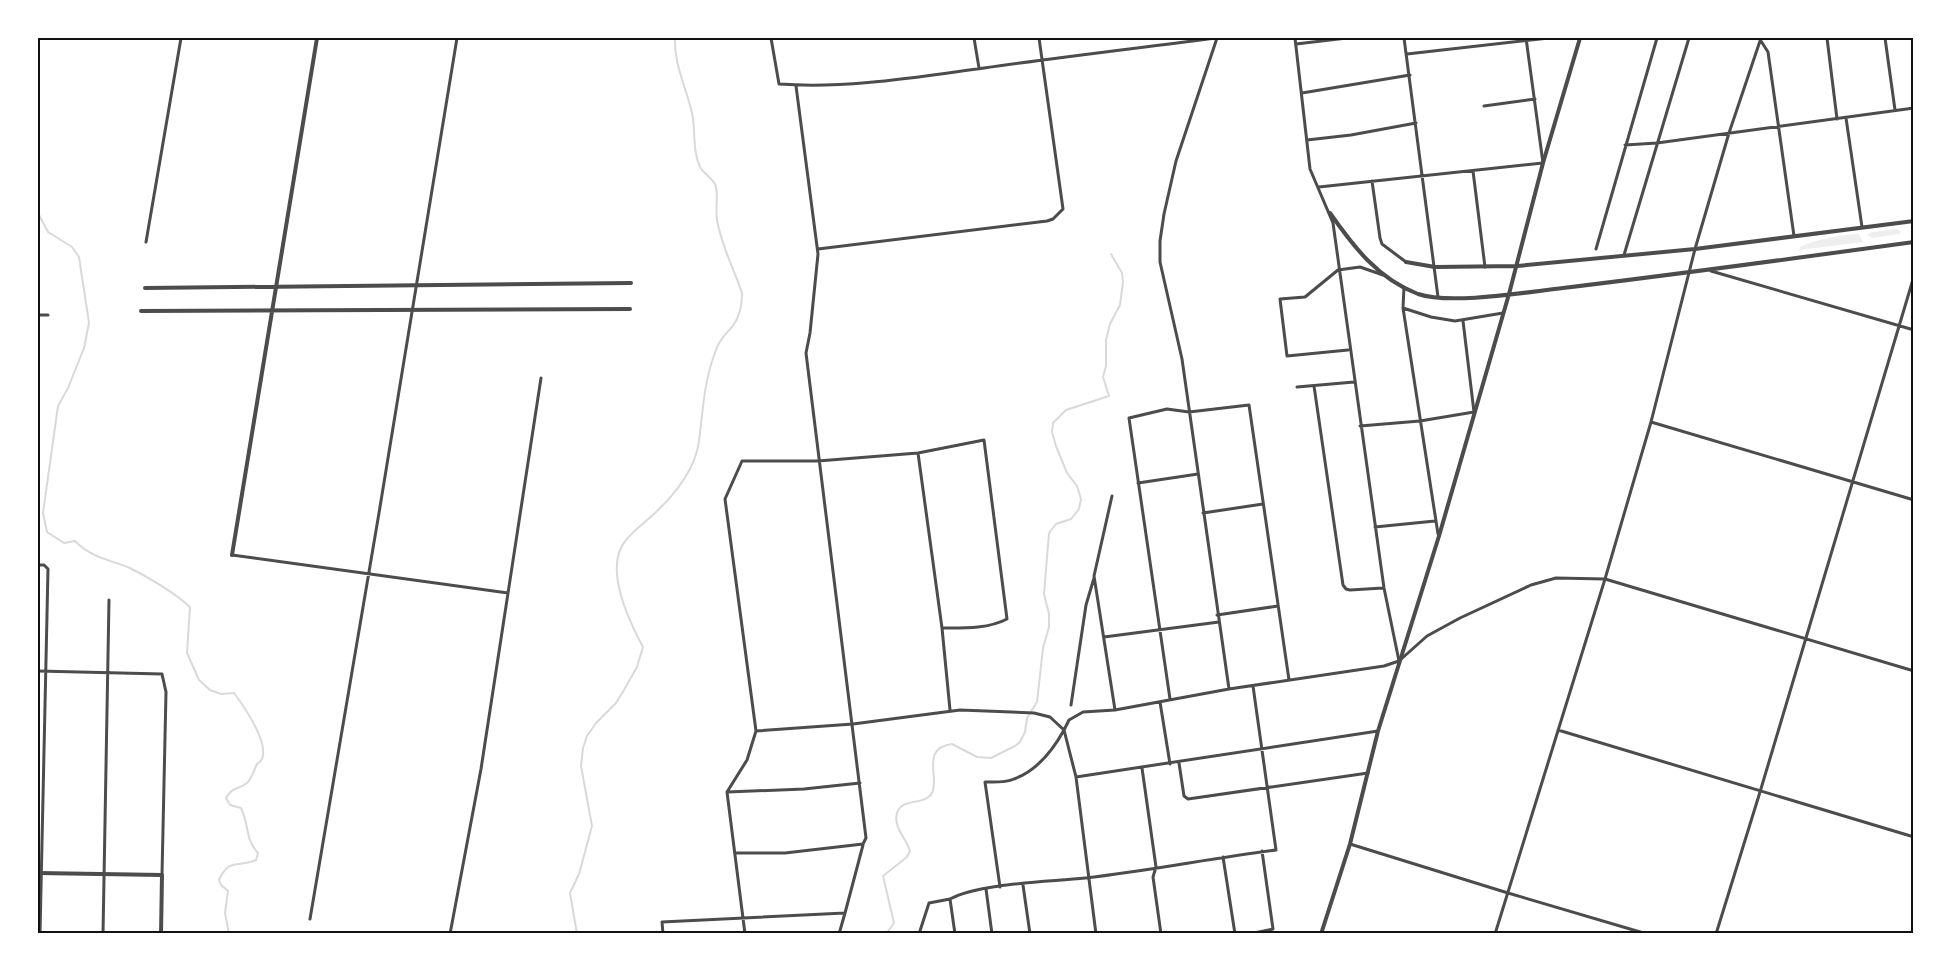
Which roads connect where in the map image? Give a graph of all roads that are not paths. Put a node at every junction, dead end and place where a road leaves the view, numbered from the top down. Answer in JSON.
{"nodes":[{"id":1,"x":181,"y":38,"type":"edge"},
{"id":2,"x":317,"y":38,"type":"edge"},
{"id":3,"x":457,"y":38,"type":"edge"},
{"id":4,"x":771,"y":38,"type":"edge"},
{"id":5,"x":974,"y":38,"type":"edge"},
{"id":6,"x":1039,"y":38,"type":"edge"},
{"id":7,"x":1218,"y":38,"type":"edge"},
{"id":8,"x":1295,"y":38,"type":"edge"},
{"id":9,"x":1347,"y":38,"type":"edge"},
{"id":10,"x":1404,"y":38,"type":"edge"},
{"id":11,"x":1549,"y":38,"type":"edge"},
{"id":12,"x":1580,"y":38,"type":"edge"},
{"id":13,"x":1657,"y":38,"type":"edge"},
{"id":14,"x":1689,"y":38,"type":"edge"},
{"id":15,"x":1827,"y":38,"type":"edge"},
{"id":16,"x":1885,"y":38,"type":"edge"},
{"id":17,"x":1526,"y":39,"type":"edge"},
{"id":18,"x":1761,"y":39,"type":"edge"},
{"id":19,"x":1296,"y":44,"type":"junction"},
{"id":20,"x":1407,"y":54,"type":"junction"},
{"id":21,"x":1042,"y":60,"type":"junction"},
{"id":22,"x":979,"y":68,"type":"junction"},
{"id":23,"x":1410,"y":75,"type":"junction"},
{"id":24,"x":796,"y":86,"type":"junction"},
{"id":25,"x":1302,"y":93,"type":"junction"},
{"id":26,"x":1535,"y":99,"type":"junction"},
{"id":27,"x":1484,"y":106,"type":"dead end"},
{"id":28,"x":1913,"y":108,"type":"edge"},
{"id":29,"x":1895,"y":110,"type":"junction"},
{"id":30,"x":1914,"y":114,"type":"edge"},
{"id":31,"x":1846,"y":118,"type":"junction"},
{"id":32,"x":1837,"y":119,"type":"junction"},
{"id":33,"x":1416,"y":123,"type":"junction"},
{"id":34,"x":1779,"y":127,"type":"junction"},
{"id":35,"x":1729,"y":134,"type":"junction"},
{"id":36,"x":1306,"y":140,"type":"junction"},
{"id":37,"x":1657,"y":143,"type":"junction"},
{"id":38,"x":1625,"y":145,"type":"junction"},
{"id":39,"x":1543,"y":163,"type":"junction"},
{"id":40,"x":1473,"y":171,"type":"junction"},
{"id":41,"x":1424,"y":176,"type":"junction"},
{"id":42,"x":1372,"y":181,"type":"junction"},
{"id":43,"x":1319,"y":188,"type":"junction"},
{"id":44,"x":1330,"y":213,"type":"junction"},
{"id":45,"x":1914,"y":221,"type":"edge"},
{"id":46,"x":1862,"y":227,"type":"junction"},
{"id":47,"x":1794,"y":236,"type":"junction"},
{"id":48,"x":146,"y":242,"type":"dead end"},
{"id":49,"x":1914,"y":242,"type":"edge"},
{"id":50,"x":818,"y":249,"type":"junction"},
{"id":51,"x":1596,"y":249,"type":"dead end"},
{"id":52,"x":1695,"y":249,"type":"junction"},
{"id":53,"x":1624,"y":255,"type":"junction"},
{"id":54,"x":1406,"y":262,"type":"joint"},
{"id":55,"x":1517,"y":266,"type":"junction"},
{"id":56,"x":1435,"y":267,"type":"junction"},
{"id":57,"x":1485,"y":267,"type":"junction"},
{"id":58,"x":1338,"y":270,"type":"junction"},
{"id":59,"x":1708,"y":270,"type":"junction"},
{"id":60,"x":1689,"y":273,"type":"junction"},
{"id":61,"x":1914,"y":276,"type":"edge"},
{"id":62,"x":1387,"y":277,"type":"junction"},
{"id":63,"x":631,"y":283,"type":"dead end"},
{"id":64,"x":416,"y":285,"type":"junction"},
{"id":65,"x":276,"y":287,"type":"junction"},
{"id":66,"x":1404,"y":287,"type":"junction"},
{"id":67,"x":145,"y":288,"type":"dead end"},
{"id":68,"x":1509,"y":294,"type":"junction"},
{"id":69,"x":1438,"y":297,"type":"junction"},
{"id":70,"x":1403,"y":308,"type":"junction"},
{"id":71,"x":630,"y":309,"type":"dead end"},
{"id":72,"x":412,"y":310,"type":"junction"},
{"id":73,"x":141,"y":311,"type":"dead end"},
{"id":74,"x":272,"y":311,"type":"junction"},
{"id":75,"x":1503,"y":313,"type":"junction"},
{"id":76,"x":38,"y":315,"type":"edge"},
{"id":77,"x":48,"y":315,"type":"dead end"},
{"id":78,"x":1463,"y":321,"type":"junction"},
{"id":79,"x":1899,"y":326,"type":"junction"},
{"id":80,"x":1914,"y":330,"type":"edge"},
{"id":81,"x":1349,"y":350,"type":"junction"},
{"id":82,"x":541,"y":378,"type":"dead end"},
{"id":83,"x":1353,"y":382,"type":"junction"},
{"id":84,"x":1314,"y":386,"type":"junction"},
{"id":85,"x":1297,"y":387,"type":"dead end"},
{"id":86,"x":1190,"y":412,"type":"junction"},
{"id":87,"x":1474,"y":412,"type":"junction"},
{"id":88,"x":1420,"y":421,"type":"junction"},
{"id":89,"x":1651,"y":422,"type":"junction"},
{"id":90,"x":1360,"y":426,"type":"junction"},
{"id":91,"x":918,"y":453,"type":"junction"},
{"id":92,"x":818,"y":461,"type":"junction"},
{"id":93,"x":1198,"y":474,"type":"junction"},
{"id":94,"x":1852,"y":481,"type":"junction"},
{"id":95,"x":1138,"y":483,"type":"junction"},
{"id":96,"x":1112,"y":496,"type":"dead end"},
{"id":97,"x":1914,"y":500,"type":"edge"},
{"id":98,"x":1263,"y":504,"type":"junction"},
{"id":99,"x":1203,"y":513,"type":"junction"},
{"id":100,"x":1435,"y":520,"type":"junction"},
{"id":101,"x":1375,"y":527,"type":"junction"},
{"id":102,"x":1439,"y":536,"type":"junction"},
{"id":103,"x":232,"y":555,"type":"joint"},
{"id":104,"x":38,"y":565,"type":"edge"},
{"id":105,"x":369,"y":575,"type":"junction"},
{"id":106,"x":1094,"y":576,"type":"junction"},
{"id":107,"x":1605,"y":579,"type":"junction"},
{"id":108,"x":1384,"y":588,"type":"junction"},
{"id":109,"x":508,"y":593,"type":"junction"},
{"id":110,"x":109,"y":600,"type":"dead end"},
{"id":111,"x":1278,"y":606,"type":"junction"},
{"id":112,"x":1217,"y":615,"type":"junction"},
{"id":113,"x":1219,"y":622,"type":"junction"},
{"id":114,"x":942,"y":628,"type":"junction"},
{"id":115,"x":1159,"y":631,"type":"junction"},
{"id":116,"x":1104,"y":637,"type":"junction"},
{"id":117,"x":1804,"y":639,"type":"junction"},
{"id":118,"x":1399,"y":661,"type":"junction"},
{"id":119,"x":1914,"y":671,"type":"edge"},
{"id":120,"x":38,"y":672,"type":"edge"},
{"id":121,"x":46,"y":672,"type":"junction"},
{"id":122,"x":108,"y":673,"type":"junction"},
{"id":123,"x":1289,"y":680,"type":"junction"},
{"id":124,"x":1253,"y":686,"type":"junction"},
{"id":125,"x":1229,"y":689,"type":"junction"},
{"id":126,"x":1170,"y":699,"type":"junction"},
{"id":127,"x":1160,"y":702,"type":"junction"},
{"id":128,"x":1071,"y":705,"type":"dead end"},
{"id":129,"x":1115,"y":710,"type":"junction"},
{"id":130,"x":950,"y":711,"type":"junction"},
{"id":131,"x":853,"y":724,"type":"junction"},
{"id":132,"x":1065,"y":730,"type":"junction"},
{"id":133,"x":1558,"y":730,"type":"junction"},
{"id":134,"x":756,"y":731,"type":"junction"},
{"id":135,"x":1378,"y":731,"type":"junction"},
{"id":136,"x":1261,"y":749,"type":"junction"},
{"id":137,"x":1179,"y":763,"type":"junction"},
{"id":138,"x":1170,"y":764,"type":"junction"},
{"id":139,"x":1142,"y":768,"type":"junction"},
{"id":140,"x":1368,"y":772,"type":"junction"},
{"id":141,"x":1076,"y":777,"type":"junction"},
{"id":142,"x":860,"y":783,"type":"junction"},
{"id":143,"x":1267,"y":787,"type":"junction"},
{"id":144,"x":727,"y":792,"type":"junction"},
{"id":145,"x":1760,"y":792,"type":"junction"},
{"id":146,"x":1914,"y":837,"type":"edge"},
{"id":147,"x":863,"y":844,"type":"junction"},
{"id":148,"x":1350,"y":844,"type":"junction"},
{"id":149,"x":1262,"y":851,"type":"junction"},
{"id":150,"x":736,"y":853,"type":"junction"},
{"id":151,"x":1223,"y":857,"type":"junction"},
{"id":152,"x":1156,"y":867,"type":"junction"},
{"id":153,"x":40,"y":873,"type":"edge"},
{"id":154,"x":104,"y":874,"type":"junction"},
{"id":155,"x":162,"y":875,"type":"junction"},
{"id":156,"x":1088,"y":878,"type":"junction"},
{"id":157,"x":1023,"y":885,"type":"junction"},
{"id":158,"x":1000,"y":887,"type":"junction"},
{"id":159,"x":986,"y":889,"type":"junction"},
{"id":160,"x":1508,"y":893,"type":"junction"},
{"id":161,"x":950,"y":899,"type":"junction"},
{"id":162,"x":845,"y":913,"type":"junction"},
{"id":163,"x":743,"y":918,"type":"junction"},
{"id":164,"x":310,"y":919,"type":"dead end"},
{"id":165,"x":40,"y":933,"type":"edge"},
{"id":166,"x":103,"y":933,"type":"edge"},
{"id":167,"x":161,"y":933,"type":"edge"},
{"id":168,"x":450,"y":933,"type":"edge"},
{"id":169,"x":663,"y":933,"type":"edge"},
{"id":170,"x":745,"y":933,"type":"edge"},
{"id":171,"x":840,"y":933,"type":"edge"},
{"id":172,"x":919,"y":933,"type":"edge"},
{"id":173,"x":955,"y":933,"type":"edge"},
{"id":174,"x":992,"y":933,"type":"edge"},
{"id":175,"x":1030,"y":933,"type":"edge"},
{"id":176,"x":1096,"y":933,"type":"edge"},
{"id":177,"x":1161,"y":933,"type":"edge"},
{"id":178,"x":1235,"y":933,"type":"edge"},
{"id":179,"x":1249,"y":933,"type":"edge"},
{"id":180,"x":1321,"y":933,"type":"edge"},
{"id":181,"x":1496,"y":933,"type":"edge"},
{"id":182,"x":1647,"y":933,"type":"edge"},
{"id":183,"x":1716,"y":933,"type":"edge"}],
"edges":[{"from":1,"to":48,"type":"street"},
{"from":2,"to":65,"type":"street"},
{"from":3,"to":64,"type":"street"},
{"from":4,"to":24,"type":"street"},
{"from":5,"to":22,"type":"street"},
{"from":6,"to":21,"type":"street"},
{"from":7,"to":21,"type":"street"},
{"from":7,"to":86,"type":"street"},
{"from":8,"to":19,"type":"street"},
{"from":9,"to":19,"type":"street"},
{"from":10,"to":20,"type":"street"},
{"from":11,"to":17,"type":"street"},
{"from":12,"to":39,"type":"street"},
{"from":13,"to":38,"type":"street"},
{"from":14,"to":37,"type":"street"},
{"from":15,"to":32,"type":"street"},
{"from":16,"to":29,"type":"street"},
{"from":17,"to":20,"type":"street"},
{"from":17,"to":26,"type":"street"},
{"from":18,"to":34,"type":"street"},
{"from":18,"to":35,"type":"street"},
{"from":19,"to":25,"type":"street"},
{"from":20,"to":23,"type":"street"},
{"from":21,"to":22,"type":"street"},
{"from":21,"to":50,"type":"street"},
{"from":22,"to":24,"type":"street"},
{"from":23,"to":25,"type":"street"},
{"from":23,"to":33,"type":"street"},
{"from":24,"to":50,"type":"street"},
{"from":25,"to":36,"type":"street"},
{"from":26,"to":27,"type":"street"},
{"from":26,"to":39,"type":"street"},
{"from":28,"to":29,"type":"street"},
{"from":28,"to":30,"type":"street"},
{"from":29,"to":31,"type":"street"},
{"from":31,"to":32,"type":"street"},
{"from":31,"to":46,"type":"street"},
{"from":32,"to":34,"type":"street"},
{"from":33,"to":36,"type":"street"},
{"from":33,"to":41,"type":"street"},
{"from":34,"to":35,"type":"street"},
{"from":34,"to":47,"type":"street"},
{"from":35,"to":37,"type":"street"},
{"from":35,"to":52,"type":"street"},
{"from":36,"to":43,"type":"street"},
{"from":37,"to":38,"type":"street"},
{"from":37,"to":53,"type":"street"},
{"from":38,"to":51,"type":"street"},
{"from":39,"to":40,"type":"street"},
{"from":39,"to":55,"type":"street"},
{"from":40,"to":41,"type":"street"},
{"from":40,"to":57,"type":"street"},
{"from":41,"to":42,"type":"street"},
{"from":41,"to":56,"type":"street"},
{"from":42,"to":43,"type":"street"},
{"from":42,"to":54,"type":"street"},
{"from":43,"to":44,"type":"street"},
{"from":44,"to":58,"type":"street"},
{"from":44,"to":62,"type":"street"},
{"from":45,"to":46,"type":"street"},
{"from":46,"to":47,"type":"street"},
{"from":47,"to":52,"type":"street"},
{"from":49,"to":59,"type":"street"},
{"from":50,"to":92,"type":"street"},
{"from":52,"to":53,"type":"street"},
{"from":52,"to":60,"type":"street"},
{"from":53,"to":55,"type":"street"},
{"from":54,"to":56,"type":"street"},
{"from":55,"to":57,"type":"street"},
{"from":55,"to":68,"type":"street"},
{"from":56,"to":57,"type":"street"},
{"from":56,"to":69,"type":"street"},
{"from":58,"to":62,"type":"street"},
{"from":58,"to":81,"type":"street"},
{"from":58,"to":81,"type":"street"},
{"from":59,"to":60,"type":"street"},
{"from":59,"to":79,"type":"street"},
{"from":60,"to":68,"type":"street"},
{"from":60,"to":89,"type":"street"},
{"from":61,"to":79,"type":"street"},
{"from":62,"to":66,"type":"street"},
{"from":63,"to":64,"type":"street"},
{"from":64,"to":65,"type":"street"},
{"from":64,"to":72,"type":"street"},
{"from":65,"to":67,"type":"street"},
{"from":65,"to":74,"type":"street"},
{"from":66,"to":69,"type":"street"},
{"from":66,"to":70,"type":"street"},
{"from":68,"to":69,"type":"street"},
{"from":68,"to":75,"type":"street"},
{"from":70,"to":78,"type":"street"},
{"from":70,"to":88,"type":"street"},
{"from":71,"to":72,"type":"street"},
{"from":72,"to":74,"type":"street"},
{"from":72,"to":105,"type":"street"},
{"from":73,"to":74,"type":"street"},
{"from":74,"to":103,"type":"street"},
{"from":75,"to":78,"type":"street"},
{"from":75,"to":87,"type":"street"},
{"from":76,"to":77,"type":"street"},
{"from":78,"to":87,"type":"street"},
{"from":79,"to":80,"type":"street"},
{"from":79,"to":94,"type":"street"},
{"from":81,"to":83,"type":"street"},
{"from":82,"to":109,"type":"street"},
{"from":83,"to":84,"type":"street"},
{"from":83,"to":90,"type":"street"},
{"from":84,"to":85,"type":"street"},
{"from":84,"to":108,"type":"street"},
{"from":86,"to":93,"type":"street"},
{"from":86,"to":95,"type":"street"},
{"from":86,"to":98,"type":"street"},
{"from":87,"to":88,"type":"street"},
{"from":87,"to":102,"type":"street"},
{"from":88,"to":90,"type":"street"},
{"from":88,"to":100,"type":"street"},
{"from":89,"to":94,"type":"street"},
{"from":89,"to":107,"type":"street"},
{"from":90,"to":101,"type":"street"},
{"from":91,"to":92,"type":"street"},
{"from":91,"to":114,"type":"street"},
{"from":91,"to":114,"type":"street"},
{"from":92,"to":131,"type":"street"},
{"from":92,"to":134,"type":"street"},
{"from":93,"to":95,"type":"street"},
{"from":93,"to":99,"type":"street"},
{"from":94,"to":97,"type":"street"},
{"from":94,"to":117,"type":"street"},
{"from":95,"to":115,"type":"street"},
{"from":96,"to":106,"type":"street"},
{"from":98,"to":99,"type":"street"},
{"from":98,"to":111,"type":"street"},
{"from":99,"to":112,"type":"street"},
{"from":100,"to":101,"type":"street"},
{"from":100,"to":102,"type":"street"},
{"from":101,"to":108,"type":"street"},
{"from":102,"to":118,"type":"street"},
{"from":103,"to":105,"type":"street"},
{"from":104,"to":121,"type":"street"},
{"from":105,"to":109,"type":"street"},
{"from":105,"to":164,"type":"street"},
{"from":106,"to":116,"type":"street"},
{"from":106,"to":128,"type":"street"},
{"from":107,"to":117,"type":"street"},
{"from":107,"to":118,"type":"street"},
{"from":107,"to":133,"type":"street"},
{"from":108,"to":118,"type":"street"},
{"from":109,"to":168,"type":"street"},
{"from":110,"to":122,"type":"street"},
{"from":111,"to":112,"type":"street"},
{"from":111,"to":123,"type":"street"},
{"from":112,"to":113,"type":"street"},
{"from":113,"to":115,"type":"street"},
{"from":113,"to":125,"type":"street"},
{"from":114,"to":130,"type":"street"},
{"from":115,"to":116,"type":"street"},
{"from":115,"to":126,"type":"street"},
{"from":116,"to":129,"type":"street"},
{"from":117,"to":119,"type":"street"},
{"from":117,"to":145,"type":"street"},
{"from":118,"to":123,"type":"street"},
{"from":118,"to":135,"type":"street"},
{"from":120,"to":121,"type":"street"},
{"from":121,"to":122,"type":"street"},
{"from":121,"to":153,"type":"street"},
{"from":122,"to":154,"type":"street"},
{"from":122,"to":155,"type":"street"},
{"from":123,"to":124,"type":"street"},
{"from":124,"to":125,"type":"street"},
{"from":124,"to":136,"type":"street"},
{"from":125,"to":126,"type":"street"},
{"from":126,"to":127,"type":"street"},
{"from":127,"to":129,"type":"street"},
{"from":127,"to":138,"type":"street"},
{"from":129,"to":132,"type":"street"},
{"from":130,"to":131,"type":"street"},
{"from":130,"to":132,"type":"street"},
{"from":131,"to":134,"type":"street"},
{"from":131,"to":142,"type":"street"},
{"from":132,"to":141,"type":"street"},
{"from":132,"to":158,"type":"street"},
{"from":133,"to":145,"type":"street"},
{"from":133,"to":160,"type":"street"},
{"from":134,"to":144,"type":"street"},
{"from":135,"to":136,"type":"street"},
{"from":135,"to":140,"type":"street"},
{"from":136,"to":137,"type":"street"},
{"from":136,"to":143,"type":"street"},
{"from":137,"to":138,"type":"street"},
{"from":137,"to":143,"type":"street"},
{"from":138,"to":139,"type":"street"},
{"from":139,"to":141,"type":"street"},
{"from":139,"to":152,"type":"street"},
{"from":140,"to":143,"type":"street"},
{"from":140,"to":148,"type":"street"},
{"from":141,"to":156,"type":"street"},
{"from":142,"to":144,"type":"street"},
{"from":142,"to":147,"type":"street"},
{"from":143,"to":149,"type":"street"},
{"from":144,"to":150,"type":"street"},
{"from":145,"to":146,"type":"street"},
{"from":145,"to":183,"type":"street"},
{"from":147,"to":150,"type":"street"},
{"from":147,"to":162,"type":"street"},
{"from":148,"to":160,"type":"street"},
{"from":148,"to":180,"type":"street"},
{"from":149,"to":151,"type":"street"},
{"from":149,"to":179,"type":"street"},
{"from":150,"to":163,"type":"street"},
{"from":151,"to":152,"type":"street"},
{"from":151,"to":178,"type":"street"},
{"from":152,"to":156,"type":"street"},
{"from":152,"to":177,"type":"street"},
{"from":153,"to":154,"type":"street"},
{"from":153,"to":165,"type":"street"},
{"from":154,"to":155,"type":"street"},
{"from":154,"to":166,"type":"street"},
{"from":155,"to":167,"type":"street"},
{"from":156,"to":157,"type":"street"},
{"from":156,"to":176,"type":"street"},
{"from":157,"to":158,"type":"street"},
{"from":157,"to":175,"type":"street"},
{"from":158,"to":159,"type":"street"},
{"from":159,"to":161,"type":"street"},
{"from":159,"to":174,"type":"street"},
{"from":160,"to":181,"type":"street"},
{"from":160,"to":182,"type":"street"},
{"from":161,"to":172,"type":"street"},
{"from":161,"to":173,"type":"street"},
{"from":162,"to":163,"type":"street"},
{"from":162,"to":171,"type":"street"},
{"from":163,"to":169,"type":"street"},
{"from":163,"to":170,"type":"street"}]}
